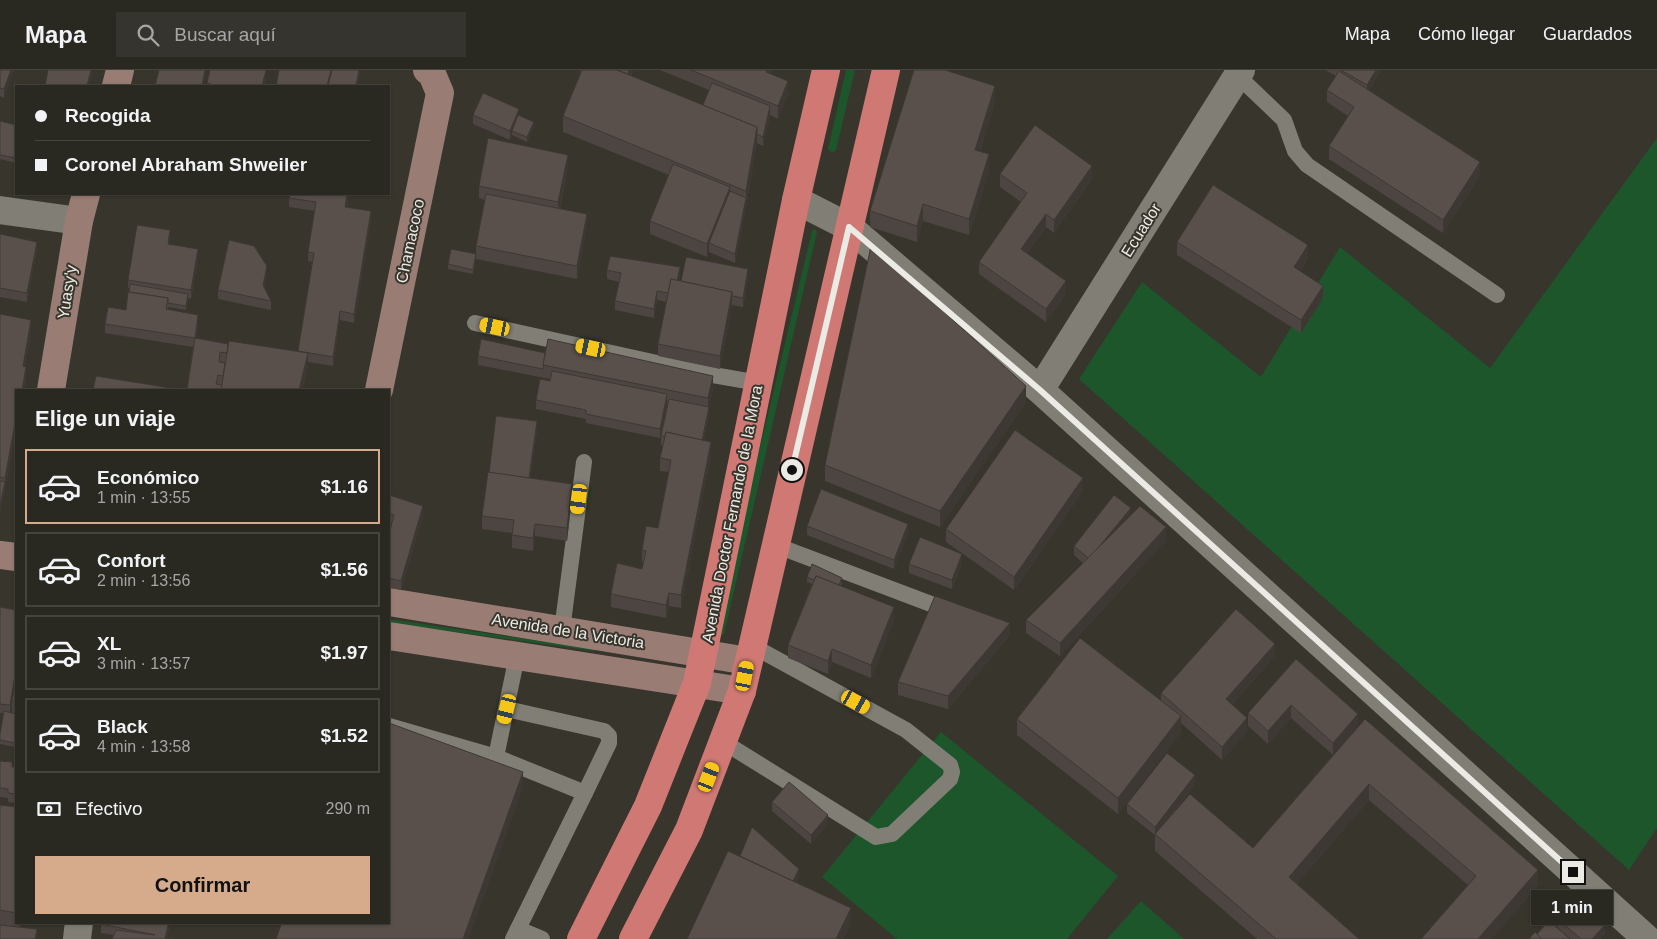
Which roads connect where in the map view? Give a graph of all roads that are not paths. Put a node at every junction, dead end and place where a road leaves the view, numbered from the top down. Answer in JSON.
{"nodes":[{"id":1,"x":120,"y":70,"type":"edge"},
{"id":2,"x":826,"y":70,"type":"edge"},
{"id":3,"x":886,"y":70,"type":"edge"},
{"id":4,"x":1239,"y":73,"type":"edge"},
{"id":5,"x":434,"y":81,"type":"edge"},
{"id":6,"x":116,"y":85,"type":"edge"},
{"id":7,"x":86,"y":195,"type":"edge"},
{"id":8,"x":796,"y":200,"type":"junction"},
{"id":9,"x":0,"y":210,"type":"edge"},
{"id":10,"x":79,"y":222,"type":"junction"},
{"id":11,"x":849,"y":227,"type":"junction"},
{"id":12,"x":1497,"y":295,"type":"dead end"},
{"id":13,"x":475,"y":323,"type":"dead end"},
{"id":14,"x":759,"y":383,"type":"junction"},
{"id":15,"x":51,"y":389,"type":"edge"},
{"id":16,"x":379,"y":389,"type":"edge"},
{"id":17,"x":1040,"y":390,"type":"junction"},
{"id":18,"x":584,"y":462,"type":"dead end"},
{"id":19,"x":774,"y":545,"type":"junction"},
{"id":20,"x":0,"y":555,"type":"edge"},
{"id":21,"x":15,"y":557,"type":"edge"},
{"id":22,"x":390,"y":602,"type":"edge"},
{"id":23,"x":931,"y":604,"type":"edge"},
{"id":24,"x":562,"y":630,"type":"junction"},
{"id":25,"x":390,"y":636,"type":"edge"},
{"id":26,"x":704,"y":653,"type":"junction"},
{"id":27,"x":749,"y":653,"type":"junction"},
{"id":28,"x":517,"y":656,"type":"junction"},
{"id":29,"x":697,"y":683,"type":"junction"},
{"id":30,"x":742,"y":691,"type":"junction"},
{"id":31,"x":507,"y":709,"type":"junction"},
{"id":32,"x":390,"y":726,"type":"edge"},
{"id":33,"x":722,"y":741,"type":"junction"},
{"id":34,"x":496,"y":757,"type":"junction"},
{"id":35,"x":585,"y":793,"type":"junction"},
{"id":36,"x":79,"y":924,"type":"edge"},
{"id":37,"x":515,"y":934,"type":"edge"},
{"id":38,"x":77,"y":939,"type":"edge"},
{"id":39,"x":542,"y":939,"type":"edge"},
{"id":40,"x":581,"y":939,"type":"edge"},
{"id":41,"x":633,"y":939,"type":"edge"},
{"id":42,"x":1647,"y":939,"type":"edge"}],
"edges":[{"from":1,"to":6,"type":"main road"},
{"from":2,"to":8,"type":"highway","name":"Avenida Doctor Fernando de la Mora"},
{"from":3,"to":11,"type":"highway"},
{"from":4,"to":12,"type":"lane"},
{"from":4,"to":17,"type":"street","name":"Ecuador"},
{"from":5,"to":16,"type":"main road","name":"Chamacoco"},
{"from":7,"to":10,"type":"main road","name":"Yuasy'y"},
{"from":8,"to":11,"type":"street"},
{"from":8,"to":14,"type":"highway","name":"Avenida Doctor Fernando de la Mora"},
{"from":9,"to":10,"type":"street"},
{"from":10,"to":15,"type":"main road","name":"Yuasy'y"},
{"from":11,"to":17,"type":"street"},
{"from":11,"to":19,"type":"highway"},
{"from":13,"to":14,"type":"lane"},
{"from":14,"to":26,"type":"highway","name":"Avenida Doctor Fernando de la Mora"},
{"from":17,"to":42,"type":"street"},
{"from":18,"to":24,"type":"lane"},
{"from":19,"to":23,"type":"lane"},
{"from":19,"to":27,"type":"highway"},
{"from":20,"to":21,"type":"main road"},
{"from":22,"to":24,"type":"main road","name":"Avenida de la Victoria"},
{"from":24,"to":26,"type":"main road","name":"Avenida de la Victoria"},
{"from":25,"to":28,"type":"main road","name":"Avenida de la Victoria"},
{"from":26,"to":27,"type":"main road","name":"Avenida de la Victoria"},
{"from":26,"to":29,"type":"highway","name":"Avenida Doctor Fernando de la Mora"},
{"from":27,"to":30,"type":"highway"},
{"from":27,"to":33,"type":"lane"},
{"from":28,"to":29,"type":"main road","name":"Avenida de la Victoria"},
{"from":28,"to":31,"type":"lane"},
{"from":29,"to":30,"type":"main road","name":"Avenida de la Victoria"},
{"from":29,"to":40,"type":"highway","name":"Avenida Doctor Fernando de la Mora"},
{"from":30,"to":33,"type":"highway"},
{"from":31,"to":34,"type":"lane"},
{"from":31,"to":35,"type":"lane"},
{"from":32,"to":34,"type":"lane"},
{"from":33,"to":41,"type":"highway"},
{"from":34,"to":35,"type":"lane"},
{"from":35,"to":37,"type":"lane"},
{"from":36,"to":38,"type":"street"},
{"from":37,"to":39,"type":"lane"}]}
